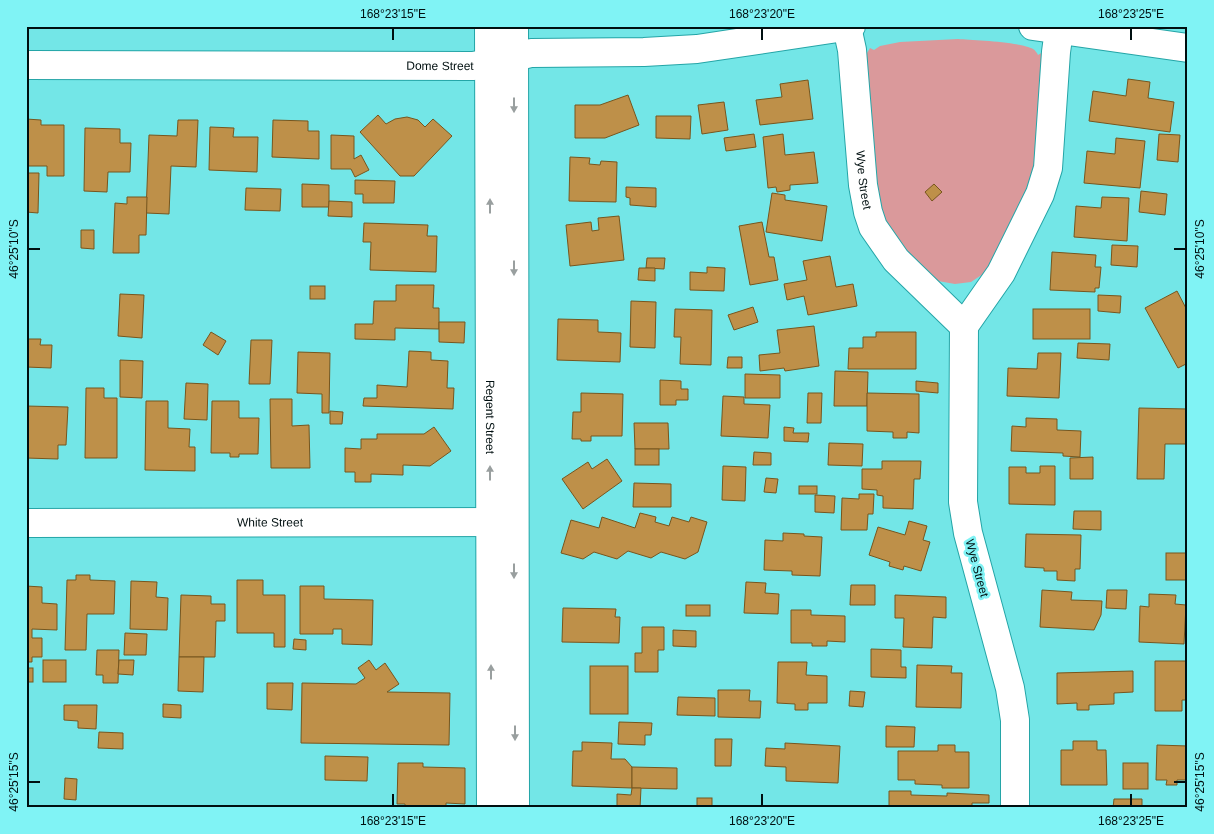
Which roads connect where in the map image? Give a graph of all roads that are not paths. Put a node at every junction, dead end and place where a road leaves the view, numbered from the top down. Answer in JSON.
{"nodes":[{"id":1,"x":489,"y":26,"type":"edge"},
{"id":2,"x":514,"y":26,"type":"edge"},
{"id":3,"x":851,"y":26,"type":"edge"},
{"id":4,"x":847,"y":27,"type":"edge"},
{"id":5,"x":1046,"y":28,"type":"edge"},
{"id":6,"x":1188,"y":48,"type":"edge"},
{"id":7,"x":502,"y":60,"type":"junction"},
{"id":8,"x":26,"y":65,"type":"edge"},
{"id":9,"x":964,"y":326,"type":"junction"},
{"id":10,"x":26,"y":522,"type":"edge"},
{"id":11,"x":502,"y":522,"type":"junction"},
{"id":12,"x":491,"y":808,"type":"edge"},
{"id":13,"x":515,"y":808,"type":"edge"},
{"id":14,"x":1015,"y":808,"type":"edge"}],
"edges":[{"from":1,"to":7,"type":"street","name":"Regent Street"},
{"from":2,"to":7,"type":"street","name":"Regent Street"},
{"from":3,"to":4,"type":"street","name":"Dome Street"},
{"from":4,"to":7,"type":"street","name":"Dome Street"},
{"from":4,"to":9,"type":"street","name":"Wye Street"},
{"from":5,"to":6,"type":"street"},
{"from":5,"to":9,"type":"street"},
{"from":7,"to":8,"type":"street","name":"Dome Street"},
{"from":7,"to":11,"type":"street","name":"Regent Street"},
{"from":9,"to":14,"type":"street","name":"Wye Street"},
{"from":10,"to":11,"type":"street","name":"White Street"},
{"from":12,"to":11,"type":"street","name":"Regent Street","one_way":true},
{"from":11,"to":13,"type":"street","name":"Regent Street","one_way":true}]}
